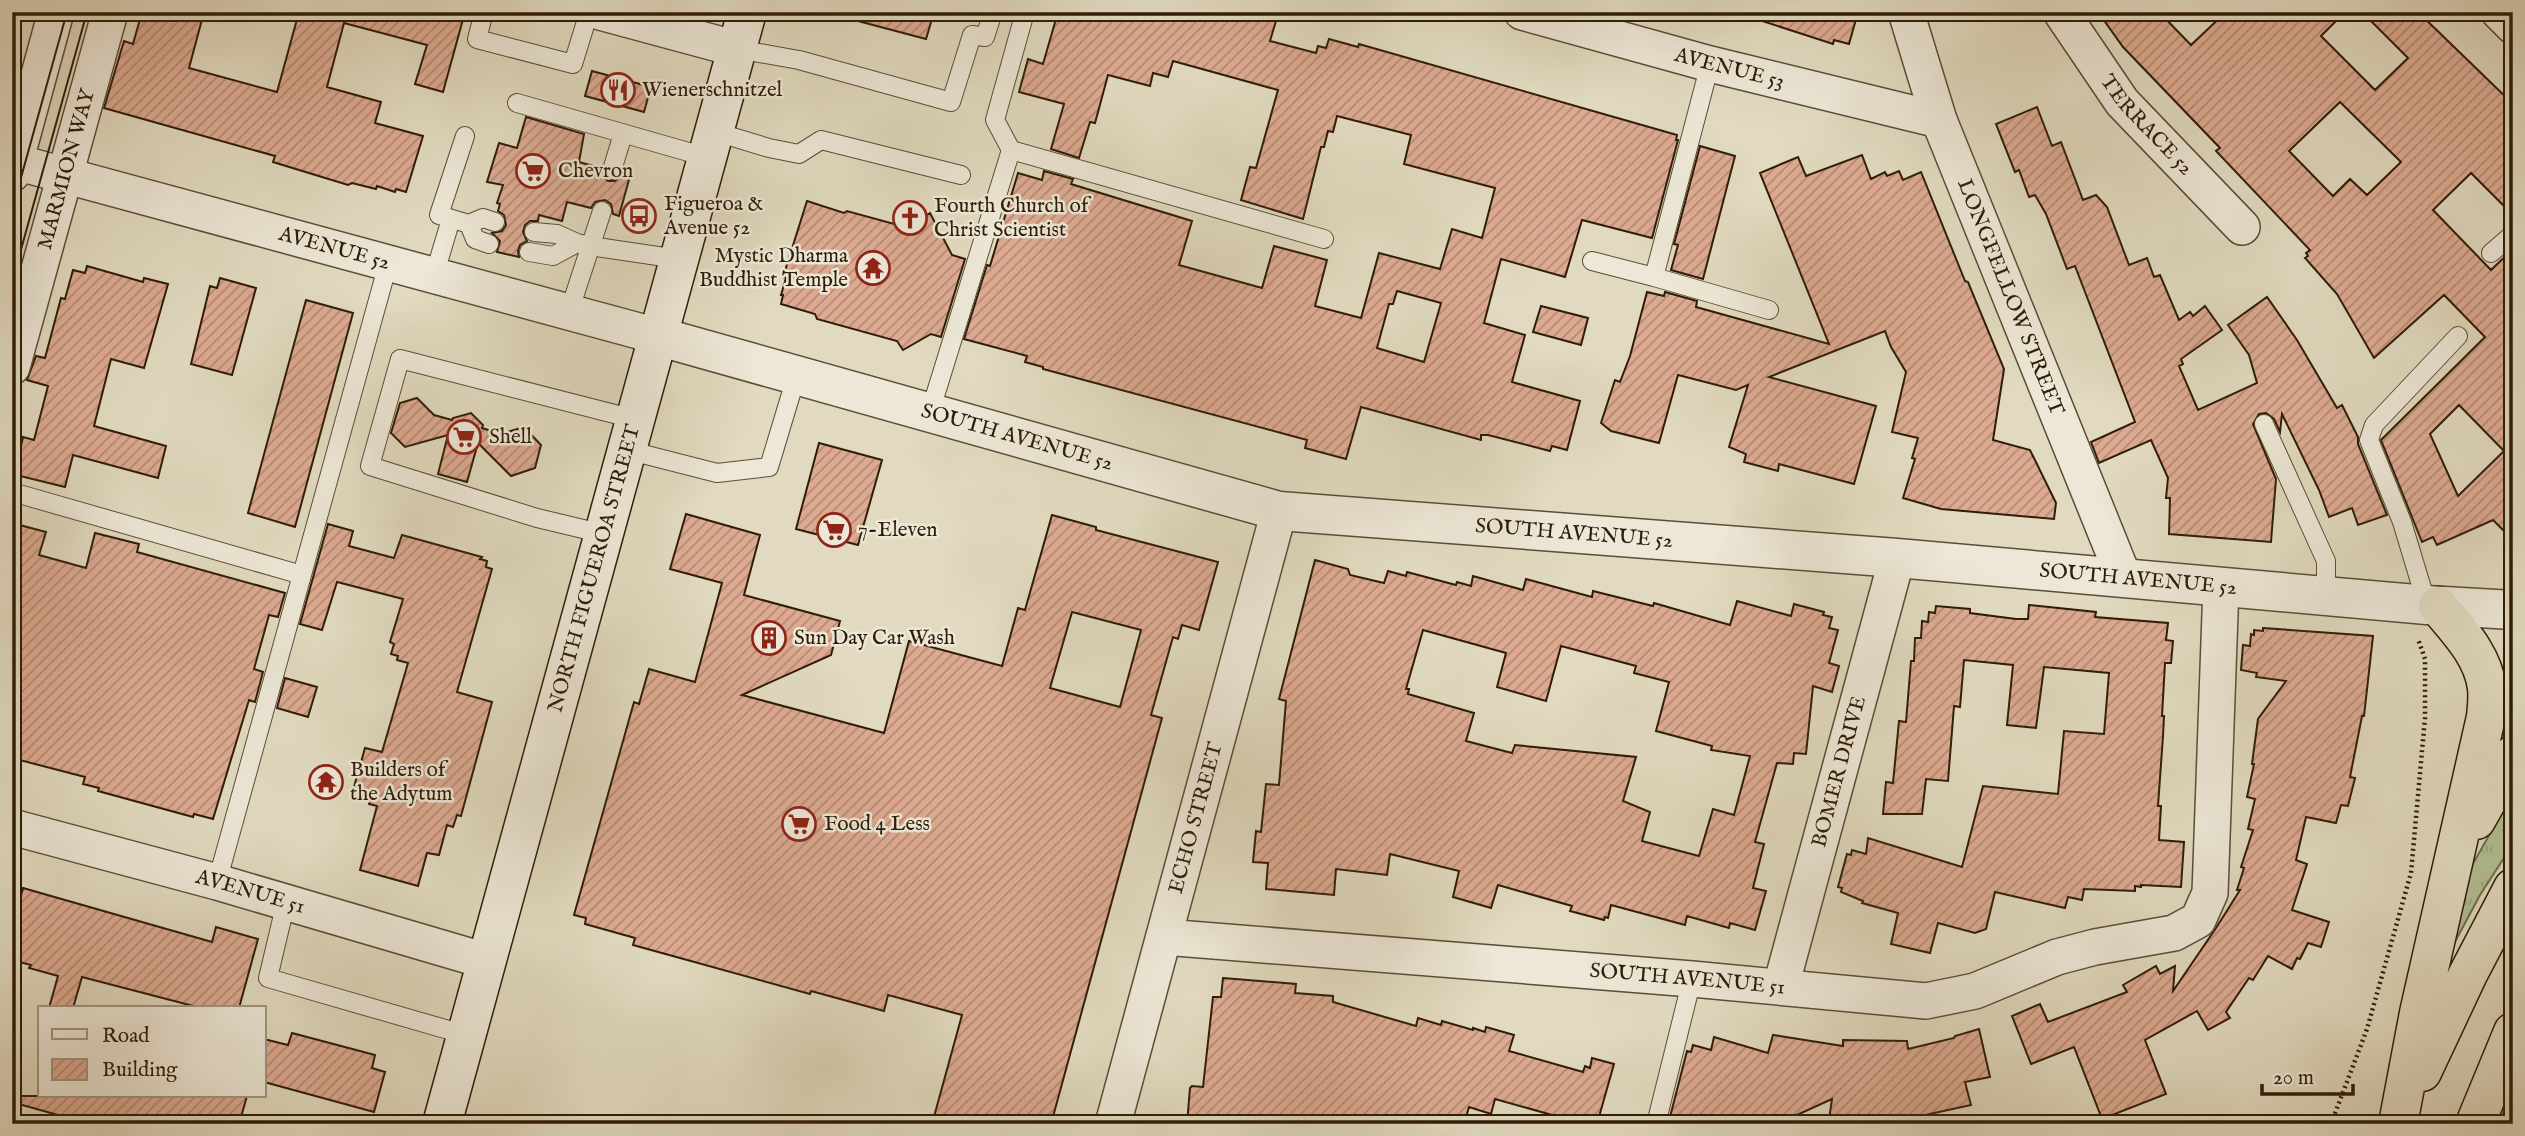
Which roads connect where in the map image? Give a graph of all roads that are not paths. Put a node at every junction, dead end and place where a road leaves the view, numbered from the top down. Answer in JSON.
{"nodes":[{"id":1,"x":56,"y":12,"type":"edge"},
{"id":2,"x":110,"y":12,"type":"edge"},
{"id":3,"x":484,"y":12,"type":"edge"},
{"id":4,"x":589,"y":12,"type":"edge"},
{"id":5,"x":600,"y":12,"type":"edge"},
{"id":6,"x":747,"y":12,"type":"edge"},
{"id":7,"x":993,"y":12,"type":"edge"},
{"id":8,"x":1025,"y":12,"type":"edge"},
{"id":9,"x":1522,"y":12,"type":"edge"},
{"id":10,"x":1906,"y":12,"type":"edge"},
{"id":11,"x":2061,"y":12,"type":"edge"},
{"id":12,"x":2499,"y":12,"type":"edge"},
{"id":13,"x":2513,"y":26,"type":"edge"},
{"id":14,"x":737,"y":49,"type":"junction"},
{"id":15,"x":1710,"y":64,"type":"junction"},
{"id":16,"x":517,"y":103,"type":"dead end"},
{"id":17,"x":1939,"y":120,"type":"junction"},
{"id":18,"x":623,"y":134,"type":"junction"},
{"id":19,"x":465,"y":135,"type":"dead end"},
{"id":20,"x":710,"y":144,"type":"junction"},
{"id":21,"x":1011,"y":150,"type":"junction"},
{"id":22,"x":13,"y":165,"type":"edge"},
{"id":23,"x":612,"y":170,"type":"dead end"},
{"id":24,"x":65,"y":174,"type":"junction"},
{"id":25,"x":961,"y":175,"type":"dead end"},
{"id":26,"x":602,"y":211,"type":"dead end"},
{"id":27,"x":445,"y":217,"type":"junction"},
{"id":28,"x":495,"y":222,"type":"dead end"},
{"id":29,"x":469,"y":224,"type":"junction"},
{"id":30,"x":2242,"y":227,"type":"dead end"},
{"id":31,"x":534,"y":232,"type":"dead end"},
{"id":32,"x":2513,"y":234,"type":"edge"},
{"id":33,"x":1324,"y":239,"type":"dead end"},
{"id":34,"x":489,"y":244,"type":"dead end"},
{"id":35,"x":583,"y":244,"type":"junction"},
{"id":36,"x":529,"y":252,"type":"dead end"},
{"id":37,"x":2491,"y":253,"type":"dead end"},
{"id":38,"x":678,"y":259,"type":"junction"},
{"id":39,"x":1592,"y":261,"type":"dead end"},
{"id":40,"x":388,"y":264,"type":"junction"},
{"id":41,"x":434,"y":276,"type":"junction"},
{"id":42,"x":1654,"y":277,"type":"junction"},
{"id":43,"x":1769,"y":310,"type":"dead end"},
{"id":44,"x":569,"y":312,"type":"junction"},
{"id":45,"x":657,"y":336,"type":"junction"},
{"id":46,"x":2458,"y":336,"type":"dead end"},
{"id":47,"x":12,"y":367,"type":"edge"},
{"id":48,"x":797,"y":374,"type":"junction"},
{"id":49,"x":930,"y":412,"type":"junction"},
{"id":50,"x":2264,"y":424,"type":"dead end"},
{"id":51,"x":631,"y":435,"type":"junction"},
{"id":52,"x":12,"y":492,"type":"edge"},
{"id":53,"x":1279,"y":511,"type":"junction"},
{"id":54,"x":604,"y":534,"type":"junction"},
{"id":55,"x":1897,"y":558,"type":"junction"},
{"id":56,"x":302,"y":575,"type":"junction"},
{"id":57,"x":2124,"y":578,"type":"junction"},
{"id":58,"x":2221,"y":586,"type":"junction"},
{"id":59,"x":2326,"y":596,"type":"junction"},
{"id":60,"x":2424,"y":605,"type":"junction"},
{"id":61,"x":2513,"y":610,"type":"edge"},
{"id":62,"x":2513,"y":755,"type":"edge"},
{"id":63,"x":12,"y":827,"type":"edge"},
{"id":64,"x":2456,"y":855,"type":"junction"},
{"id":65,"x":217,"y":882,"type":"junction"},
{"id":66,"x":2513,"y":888,"type":"edge"},
{"id":67,"x":286,"y":902,"type":"junction"},
{"id":68,"x":1164,"y":937,"type":"junction"},
{"id":69,"x":486,"y":961,"type":"junction"},
{"id":70,"x":1692,"y":979,"type":"junction"},
{"id":71,"x":1782,"y":986,"type":"junction"},
{"id":72,"x":2513,"y":1031,"type":"edge"},
{"id":73,"x":466,"y":1035,"type":"junction"},
{"id":74,"x":2505,"y":1057,"type":"edge"},
{"id":75,"x":442,"y":1124,"type":"edge"},
{"id":76,"x":1113,"y":1124,"type":"edge"},
{"id":77,"x":1656,"y":1124,"type":"edge"},
{"id":78,"x":2398,"y":1124,"type":"edge"},
{"id":79,"x":2475,"y":1124,"type":"edge"}],
"edges":[{"from":1,"to":22,"type":"street"},
{"from":2,"to":24,"type":"street","name":"MARMION WAY"},
{"from":3,"to":4,"type":"lane"},
{"from":5,"to":14,"type":"street"},
{"from":6,"to":14,"type":"street","name":"NORTH FIGUEROA STREET"},
{"from":7,"to":14,"type":"lane"},
{"from":8,"to":21,"type":"lane"},
{"from":9,"to":15,"type":"street","name":"AVENUE 53"},
{"from":10,"to":17,"type":"street","name":"LONGFELLOW STREET"},
{"from":11,"to":30,"type":"street","name":"TERRACE 52"},
{"from":12,"to":13,"type":"street"},
{"from":14,"to":20,"type":"street","name":"NORTH FIGUEROA STREET"},
{"from":15,"to":17,"type":"street","name":"AVENUE 53"},
{"from":15,"to":42,"type":"lane"},
{"from":16,"to":18,"type":"lane"},
{"from":17,"to":57,"type":"street","name":"LONGFELLOW STREET"},
{"from":18,"to":20,"type":"lane"},
{"from":18,"to":23,"type":"lane"},
{"from":19,"to":27,"type":"lane"},
{"from":20,"to":25,"type":"lane"},
{"from":20,"to":38,"type":"street","name":"NORTH FIGUEROA STREET"},
{"from":21,"to":33,"type":"lane"},
{"from":21,"to":49,"type":"lane"},
{"from":22,"to":24,"type":"street","name":"AVENUE 52"},
{"from":24,"to":40,"type":"street","name":"AVENUE 52"},
{"from":24,"to":47,"type":"street","name":"MARMION WAY"},
{"from":26,"to":35,"type":"lane"},
{"from":27,"to":29,"type":"lane"},
{"from":27,"to":41,"type":"lane"},
{"from":28,"to":29,"type":"lane"},
{"from":29,"to":34,"type":"lane"},
{"from":31,"to":35,"type":"lane"},
{"from":32,"to":37,"type":"lane"},
{"from":35,"to":36,"type":"lane"},
{"from":35,"to":38,"type":"lane"},
{"from":35,"to":44,"type":"lane"},
{"from":38,"to":45,"type":"street","name":"NORTH FIGUEROA STREET"},
{"from":39,"to":42,"type":"lane"},
{"from":40,"to":41,"type":"street","name":"AVENUE 52"},
{"from":40,"to":56,"type":"lane"},
{"from":41,"to":44,"type":"street","name":"AVENUE 52"},
{"from":42,"to":43,"type":"lane"},
{"from":44,"to":45,"type":"street","name":"AVENUE 52"},
{"from":45,"to":48,"type":"street","name":"SOUTH AVENUE 52"},
{"from":45,"to":51,"type":"street","name":"NORTH FIGUEROA STREET"},
{"from":46,"to":60,"type":"lane"},
{"from":48,"to":49,"type":"street","name":"SOUTH AVENUE 52"},
{"from":48,"to":51,"type":"lane"},
{"from":49,"to":53,"type":"street","name":"SOUTH AVENUE 52"},
{"from":50,"to":59,"type":"lane"},
{"from":51,"to":54,"type":"street","name":"NORTH FIGUEROA STREET"},
{"from":51,"to":54,"type":"lane"},
{"from":52,"to":56,"type":"lane"},
{"from":53,"to":55,"type":"street","name":"SOUTH AVENUE 52"},
{"from":53,"to":68,"type":"street","name":"ECHO STREET"},
{"from":54,"to":69,"type":"street","name":"NORTH FIGUEROA STREET"},
{"from":55,"to":57,"type":"street","name":"SOUTH AVENUE 52"},
{"from":55,"to":71,"type":"street","name":"BOMER DRIVE"},
{"from":56,"to":65,"type":"lane"},
{"from":57,"to":58,"type":"street","name":"SOUTH AVENUE 52"},
{"from":58,"to":59,"type":"street","name":"SOUTH AVENUE 52"},
{"from":58,"to":71,"type":"street","name":"SOUTH AVENUE 51"},
{"from":59,"to":60,"type":"street","name":"SOUTH AVENUE 52"},
{"from":60,"to":61,"type":"street","name":"SOUTH AVENUE 52"},
{"from":60,"to":64,"type":"highway"},
{"from":62,"to":64,"type":"highway"},
{"from":63,"to":65,"type":"street","name":"AVENUE 51"},
{"from":64,"to":78,"type":"highway"},
{"from":65,"to":67,"type":"street","name":"AVENUE 51"},
{"from":66,"to":78,"type":"highway"},
{"from":67,"to":69,"type":"street","name":"AVENUE 51"},
{"from":67,"to":73,"type":"lane"},
{"from":68,"to":70,"type":"street","name":"SOUTH AVENUE 51"},
{"from":68,"to":76,"type":"street","name":"ECHO STREET"},
{"from":69,"to":73,"type":"street","name":"NORTH FIGUEROA STREET"},
{"from":70,"to":71,"type":"street","name":"SOUTH AVENUE 51"},
{"from":70,"to":77,"type":"lane"},
{"from":72,"to":74,"type":"highway"},
{"from":73,"to":75,"type":"street","name":"NORTH FIGUEROA STREET"},
{"from":74,"to":79,"type":"highway"}]}
